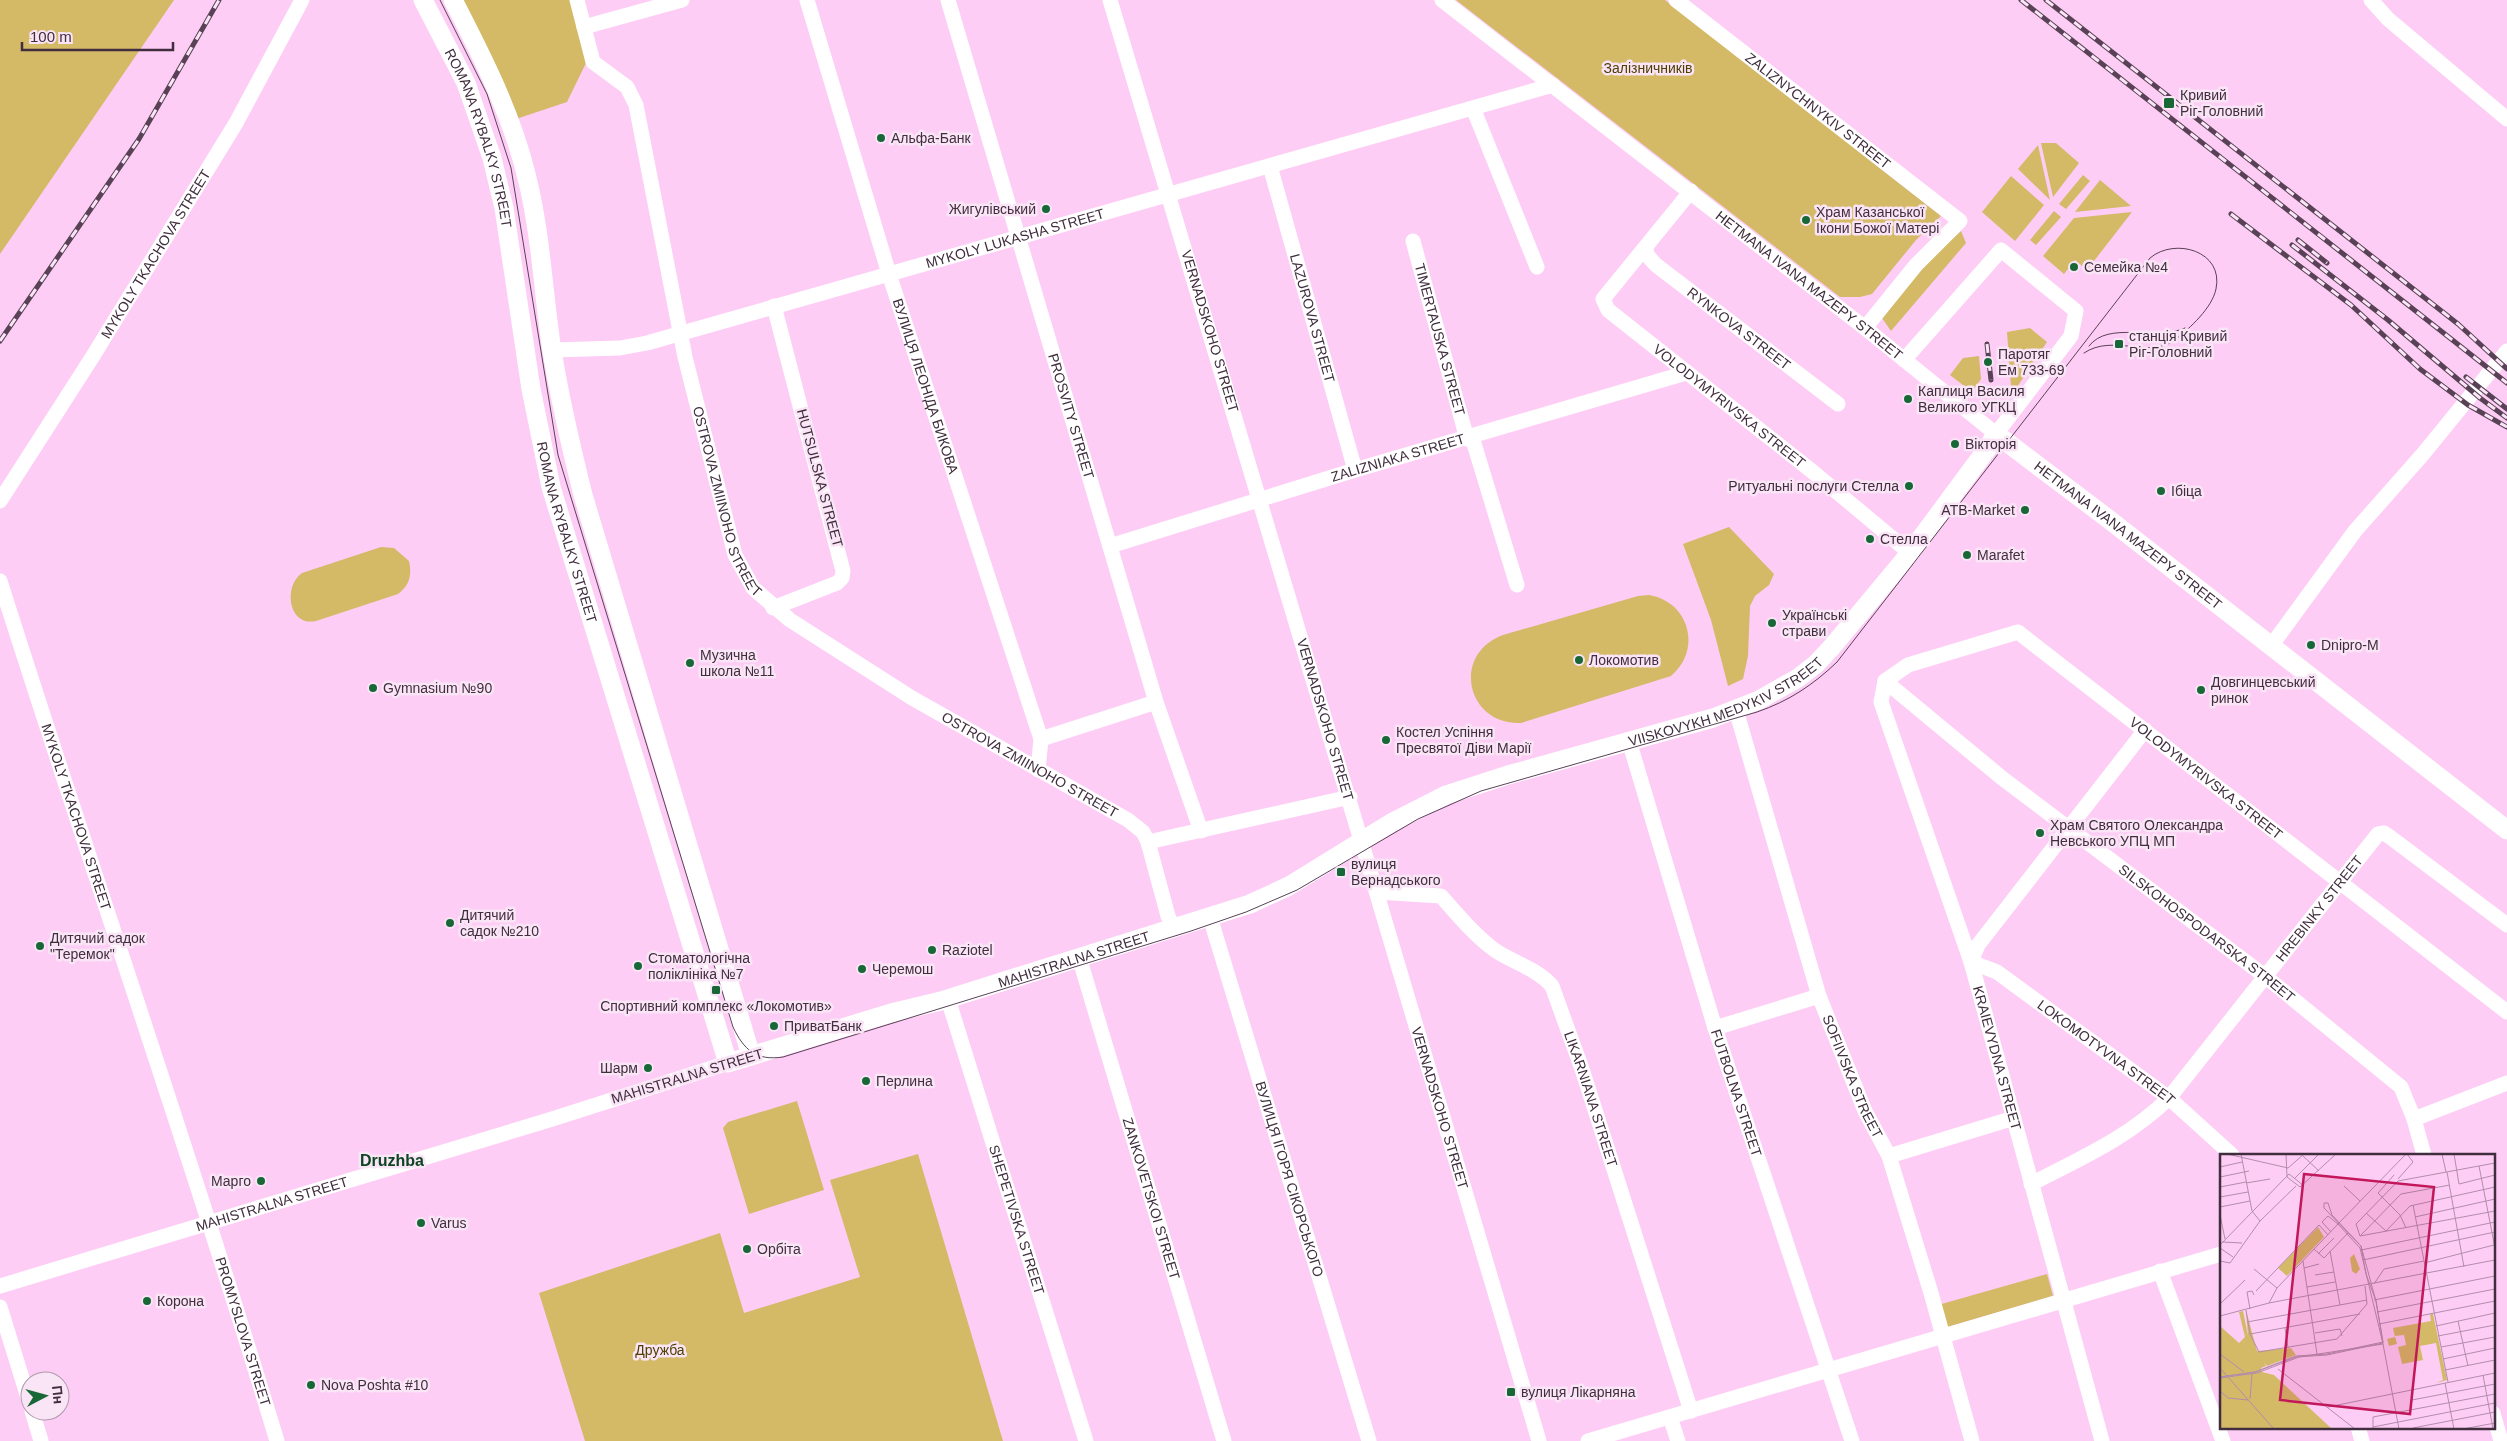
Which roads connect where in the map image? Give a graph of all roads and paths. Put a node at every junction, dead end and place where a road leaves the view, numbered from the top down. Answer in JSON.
{"nodes":[{"id":1,"x":302,"y":0,"type":"edge"},
{"id":2,"x":423,"y":0,"type":"edge"},
{"id":3,"x":453,"y":0,"type":"edge"},
{"id":4,"x":577,"y":0,"type":"edge"},
{"id":5,"x":682,"y":0,"type":"edge"},
{"id":6,"x":807,"y":0,"type":"edge"},
{"id":7,"x":948,"y":0,"type":"edge"},
{"id":8,"x":1110,"y":0,"type":"edge"},
{"id":9,"x":1442,"y":0,"type":"edge"},
{"id":10,"x":1676,"y":0,"type":"edge"},
{"id":11,"x":2375,"y":3,"type":"edge"},
{"id":12,"x":584,"y":27,"type":"junction"},
{"id":13,"x":1553,"y":85,"type":"junction"},
{"id":14,"x":1473,"y":108,"type":"junction"},
{"id":15,"x":2507,"y":119,"type":"edge"},
{"id":16,"x":1270,"y":166,"type":"junction"},
{"id":17,"x":1691,"y":191,"type":"junction"},
{"id":18,"x":1168,"y":194,"type":"junction"},
{"id":19,"x":1018,"y":237,"type":"junction"},
{"id":20,"x":1413,"y":241,"type":"dead end"},
{"id":21,"x":1646,"y":248,"type":"junction"},
{"id":22,"x":1537,"y":267,"type":"dead end"},
{"id":23,"x":889,"y":274,"type":"junction"},
{"id":24,"x":774,"y":306,"type":"junction"},
{"id":25,"x":1865,"y":328,"type":"junction"},
{"id":26,"x":680,"y":332,"type":"junction"},
{"id":27,"x":552,"y":350,"type":"junction"},
{"id":28,"x":2507,"y":351,"type":"edge"},
{"id":29,"x":1904,"y":360,"type":"junction"},
{"id":30,"x":1686,"y":373,"type":"junction"},
{"id":31,"x":1838,"y":404,"type":"dead end"},
{"id":32,"x":1996,"y":434,"type":"junction"},
{"id":33,"x":1470,"y":438,"type":"junction"},
{"id":34,"x":1355,"y":470,"type":"junction"},
{"id":35,"x":1260,"y":499,"type":"junction"},
{"id":36,"x":0,"y":501,"type":"edge"},
{"id":37,"x":1110,"y":546,"type":"junction"},
{"id":38,"x":1910,"y":554,"type":"junction"},
{"id":39,"x":0,"y":581,"type":"edge"},
{"id":40,"x":1518,"y":585,"type":"dead end"},
{"id":41,"x":773,"y":608,"type":"junction"},
{"id":42,"x":2271,"y":646,"type":"junction"},
{"id":43,"x":1884,"y":681,"type":"junction"},
{"id":44,"x":1156,"y":702,"type":"junction"},
{"id":45,"x":1736,"y":710,"type":"junction"},
{"id":46,"x":2145,"y":730,"type":"junction"},
{"id":47,"x":1041,"y":739,"type":"junction"},
{"id":48,"x":1629,"y":741,"type":"junction"},
{"id":49,"x":1038,"y":770,"type":"junction"},
{"id":50,"x":1350,"y":797,"type":"junction"},
{"id":51,"x":2069,"y":828,"type":"junction"},
{"id":52,"x":2507,"y":830,"type":"edge"},
{"id":53,"x":1201,"y":831,"type":"junction"},
{"id":54,"x":1362,"y":840,"type":"junction"},
{"id":55,"x":1148,"y":842,"type":"junction"},
{"id":56,"x":2341,"y":882,"type":"junction"},
{"id":57,"x":1377,"y":892,"type":"junction"},
{"id":58,"x":1210,"y":917,"type":"junction"},
{"id":59,"x":2507,"y":925,"type":"edge"},
{"id":60,"x":1174,"y":928,"type":"junction"},
{"id":61,"x":1079,"y":957,"type":"junction"},
{"id":62,"x":1971,"y":962,"type":"junction"},
{"id":63,"x":2266,"y":977,"type":"junction"},
{"id":64,"x":1819,"y":996,"type":"junction"},
{"id":65,"x":948,"y":998,"type":"junction"},
{"id":66,"x":2507,"y":1012,"type":"edge"},
{"id":67,"x":1715,"y":1028,"type":"junction"},
{"id":68,"x":751,"y":1056,"type":"junction"},
{"id":69,"x":728,"y":1063,"type":"junction"},
{"id":70,"x":2507,"y":1083,"type":"edge"},
{"id":71,"x":2169,"y":1098,"type":"junction"},
{"id":72,"x":2014,"y":1118,"type":"junction"},
{"id":73,"x":2414,"y":1119,"type":"junction"},
{"id":74,"x":2231,"y":1154,"type":"edge"},
{"id":75,"x":2424,"y":1154,"type":"edge"},
{"id":76,"x":1889,"y":1156,"type":"junction"},
{"id":77,"x":2031,"y":1184,"type":"junction"},
{"id":78,"x":209,"y":1222,"type":"junction"},
{"id":79,"x":2220,"y":1254,"type":"edge"},
{"id":80,"x":2160,"y":1271,"type":"junction"},
{"id":81,"x":0,"y":1286,"type":"edge"},
{"id":82,"x":2063,"y":1301,"type":"junction"},
{"id":83,"x":0,"y":1307,"type":"edge"},
{"id":84,"x":1942,"y":1336,"type":"junction"},
{"id":85,"x":1828,"y":1371,"type":"junction"},
{"id":86,"x":20,"y":1372,"type":"edge"},
{"id":87,"x":1692,"y":1411,"type":"junction"},
{"id":88,"x":2494,"y":1416,"type":"edge"},
{"id":89,"x":1670,"y":1417,"type":"junction"},
{"id":90,"x":35,"y":1421,"type":"edge"},
{"id":91,"x":2358,"y":1428,"type":"edge"},
{"id":92,"x":41,"y":1441,"type":"edge"},
{"id":93,"x":277,"y":1441,"type":"edge"},
{"id":94,"x":1086,"y":1441,"type":"edge"},
{"id":95,"x":1224,"y":1441,"type":"edge"},
{"id":96,"x":1369,"y":1441,"type":"edge"},
{"id":97,"x":1540,"y":1441,"type":"edge"},
{"id":98,"x":1588,"y":1441,"type":"edge"},
{"id":99,"x":1678,"y":1441,"type":"edge"},
{"id":100,"x":1852,"y":1441,"type":"edge"},
{"id":101,"x":1972,"y":1441,"type":"edge"},
{"id":102,"x":2102,"y":1441,"type":"edge"},
{"id":103,"x":2223,"y":1441,"type":"edge"},
{"id":104,"x":2362,"y":1441,"type":"edge"},
{"id":105,"x":2501,"y":1441,"type":"edge"}],
"edges":[{"from":1,"to":36,"type":"street","name":"MYKOLY TKACHOVA STREET"},
{"from":2,"to":69,"type":"main road","name":"ROMANA RYBALKY STREET"},
{"from":3,"to":27,"type":"main road","name":"ROMANA RYBALKY STREET"},
{"from":4,"to":12,"type":"street","name":"OSTROVA ZMIINOHO STREET"},
{"from":5,"to":12,"type":"street"},
{"from":6,"to":23,"type":"street","name":"ВУЛИЦЯ ЛЕОНІДА БИКОВА"},
{"from":7,"to":19,"type":"street","name":"PROSVITY STREET"},
{"from":8,"to":18,"type":"street","name":"VERNADSKOHO STREET"},
{"from":9,"to":13,"type":"street","name":"HETMANA IVANA MAZEPY STREET"},
{"from":10,"to":25,"type":"street","name":"ZALIZNYCHNYKIV STREET"},
{"from":11,"to":15,"type":"street"},
{"from":12,"to":26,"type":"street","name":"OSTROVA ZMIINOHO STREET"},
{"from":13,"to":14,"type":"street","name":"MYKOLY LUKASHA STREET"},
{"from":13,"to":17,"type":"street","name":"HETMANA IVANA MAZEPY STREET"},
{"from":14,"to":16,"type":"street","name":"MYKOLY LUKASHA STREET"},
{"from":14,"to":22,"type":"street"},
{"from":16,"to":18,"type":"street","name":"MYKOLY LUKASHA STREET"},
{"from":16,"to":34,"type":"street","name":"LAZUROVA STREET"},
{"from":17,"to":21,"type":"street"},
{"from":17,"to":25,"type":"street","name":"HETMANA IVANA MAZEPY STREET"},
{"from":18,"to":19,"type":"street","name":"MYKOLY LUKASHA STREET"},
{"from":18,"to":35,"type":"street","name":"VERNADSKOHO STREET"},
{"from":19,"to":23,"type":"street","name":"MYKOLY LUKASHA STREET"},
{"from":19,"to":37,"type":"street","name":"PROSVITY STREET"},
{"from":20,"to":33,"type":"street","name":"TIMERTAUSKA STREET"},
{"from":21,"to":30,"type":"street","name":"VOLODYMYRIVSKA STREET"},
{"from":21,"to":31,"type":"street","name":"RYNKOVA STREET"},
{"from":23,"to":24,"type":"street","name":"MYKOLY LUKASHA STREET"},
{"from":23,"to":47,"type":"street","name":"ВУЛИЦЯ ЛЕОНІДА БИКОВА"},
{"from":24,"to":26,"type":"street","name":"MYKOLY LUKASHA STREET"},
{"from":24,"to":41,"type":"street","name":"HUTSULSKA STREET"},
{"from":25,"to":29,"type":"street","name":"HETMANA IVANA MAZEPY STREET"},
{"from":26,"to":27,"type":"street","name":"MYKOLY LUKASHA STREET"},
{"from":26,"to":41,"type":"street","name":"OSTROVA ZMIINOHO STREET"},
{"from":27,"to":68,"type":"main road","name":"ROMANA RYBALKY STREET"},
{"from":28,"to":42,"type":"street"},
{"from":29,"to":32,"type":"street","name":"HETMANA IVANA MAZEPY STREET"},
{"from":29,"to":32,"type":"street"},
{"from":30,"to":33,"type":"street","name":"ZALIZNIAKA STREET"},
{"from":30,"to":38,"type":"street","name":"VOLODYMYRIVSKA STREET"},
{"from":32,"to":38,"type":"main road","name":"VIISKOVYKH MEDYKIV STREET"},
{"from":32,"to":42,"type":"main road","name":"HETMANA IVANA MAZEPY STREET"},
{"from":33,"to":34,"type":"street","name":"ZALIZNIAKA STREET"},
{"from":33,"to":40,"type":"street","name":"TIMERTAUSKA STREET"},
{"from":34,"to":35,"type":"street","name":"ZALIZNIAKA STREET"},
{"from":35,"to":37,"type":"street","name":"ZALIZNIAKA STREET"},
{"from":35,"to":50,"type":"street","name":"VERNADSKOHO STREET"},
{"from":37,"to":44,"type":"street","name":"PROSVITY STREET"},
{"from":38,"to":45,"type":"main road","name":"VIISKOVYKH MEDYKIV STREET"},
{"from":39,"to":78,"type":"street","name":"MYKOLY TKACHOVA STREET"},
{"from":41,"to":49,"type":"street","name":"OSTROVA ZMIINOHO STREET"},
{"from":42,"to":52,"type":"main road","name":"HETMANA IVANA MAZEPY STREET"},
{"from":43,"to":46,"type":"street","name":"VOLODYMYRIVSKA STREET"},
{"from":43,"to":51,"type":"street","name":"SILSKOHOSPODARSKA STREET"},
{"from":43,"to":62,"type":"street","name":"KRAIEVYDNA STREET"},
{"from":44,"to":47,"type":"street"},
{"from":44,"to":53,"type":"street","name":"PROSVITY STREET"},
{"from":45,"to":48,"type":"main road","name":"VIISKOVYKH MEDYKIV STREET"},
{"from":45,"to":64,"type":"street","name":"SOFIIVSKA STREET"},
{"from":46,"to":51,"type":"street"},
{"from":46,"to":56,"type":"street","name":"VOLODYMYRIVSKA STREET"},
{"from":47,"to":49,"type":"street","name":"ВУЛИЦЯ ЛЕОНІДА БИКОВА"},
{"from":48,"to":54,"type":"main road","name":"VIISKOVYKH MEDYKIV STREET"},
{"from":48,"to":67,"type":"street","name":"FUTBOLNA STREET"},
{"from":49,"to":55,"type":"street","name":"OSTROVA ZMIINOHO STREET"},
{"from":50,"to":53,"type":"street"},
{"from":50,"to":54,"type":"street","name":"VERNADSKOHO STREET"},
{"from":51,"to":62,"type":"street"},
{"from":51,"to":63,"type":"street","name":"SILSKOHOSPODARSKA STREET"},
{"from":53,"to":55,"type":"street"},
{"from":54,"to":57,"type":"street","name":"VERNADSKOHO STREET"},
{"from":54,"to":58,"type":"main road","name":"MAHISTRALNA STREET"},
{"from":55,"to":60,"type":"street"},
{"from":56,"to":59,"type":"street","name":"HREBINKY STREET"},
{"from":56,"to":63,"type":"street","name":"HREBINKY STREET"},
{"from":56,"to":66,"type":"street","name":"VOLODYMYRIVSKA STREET"},
{"from":57,"to":87,"type":"street","name":"LIKARNIANA STREET"},
{"from":57,"to":97,"type":"street","name":"VERNADSKOHO STREET"},
{"from":58,"to":60,"type":"main road","name":"MAHISTRALNA STREET"},
{"from":58,"to":96,"type":"street","name":"ВУЛИЦЯ ІГОРЯ СІКОРСЬКОГО"},
{"from":60,"to":61,"type":"main road","name":"MAHISTRALNA STREET"},
{"from":61,"to":65,"type":"main road","name":"MAHISTRALNA STREET"},
{"from":61,"to":95,"type":"street","name":"ZANKOVETSKOI STREET"},
{"from":62,"to":71,"type":"street","name":"LOKOMOTYVNA STREET"},
{"from":62,"to":72,"type":"street","name":"KRAIEVYDNA STREET"},
{"from":63,"to":71,"type":"street","name":"HREBINKY STREET"},
{"from":63,"to":73,"type":"street","name":"SILSKOHOSPODARSKA STREET"},
{"from":64,"to":67,"type":"street"},
{"from":64,"to":76,"type":"street","name":"SOFIIVSKA STREET"},
{"from":65,"to":68,"type":"main road","name":"MAHISTRALNA STREET"},
{"from":65,"to":94,"type":"street","name":"SHEPETIVSKA STREET"},
{"from":67,"to":85,"type":"street","name":"FUTBOLNA STREET"},
{"from":68,"to":69,"type":"main road","name":"MAHISTRALNA STREET"},
{"from":69,"to":78,"type":"street","name":"MAHISTRALNA STREET"},
{"from":70,"to":73,"type":"street"},
{"from":71,"to":74,"type":"street","name":"LOKOMOTYVNA STREET"},
{"from":71,"to":77,"type":"street","name":"HREBINKY STREET"},
{"from":72,"to":76,"type":"street"},
{"from":72,"to":77,"type":"street","name":"KRAIEVYDNA STREET"},
{"from":73,"to":75,"type":"street","name":"SILSKOHOSPODARSKA STREET"},
{"from":76,"to":84,"type":"street","name":"SOFIIVSKA STREET"},
{"from":77,"to":82,"type":"street","name":"KRAIEVYDNA STREET"},
{"from":78,"to":81,"type":"street","name":"MAHISTRALNA STREET"},
{"from":78,"to":93,"type":"street","name":"PROMYSLOVA STREET"},
{"from":79,"to":80,"type":"street"},
{"from":80,"to":82,"type":"street"},
{"from":80,"to":103,"type":"street"},
{"from":82,"to":84,"type":"street"},
{"from":82,"to":102,"type":"street","name":"KRAIEVYDNA STREET"},
{"from":83,"to":86,"type":"street"},
{"from":84,"to":85,"type":"street"},
{"from":84,"to":101,"type":"street","name":"SOFIIVSKA STREET"},
{"from":85,"to":87,"type":"street"},
{"from":85,"to":100,"type":"street","name":"FUTBOLNA STREET"},
{"from":87,"to":89,"type":"street"},
{"from":88,"to":105,"type":"street"},
{"from":89,"to":98,"type":"street"},
{"from":89,"to":99,"type":"street"},
{"from":90,"to":92,"type":"street"},
{"from":91,"to":104,"type":"street"}]}
